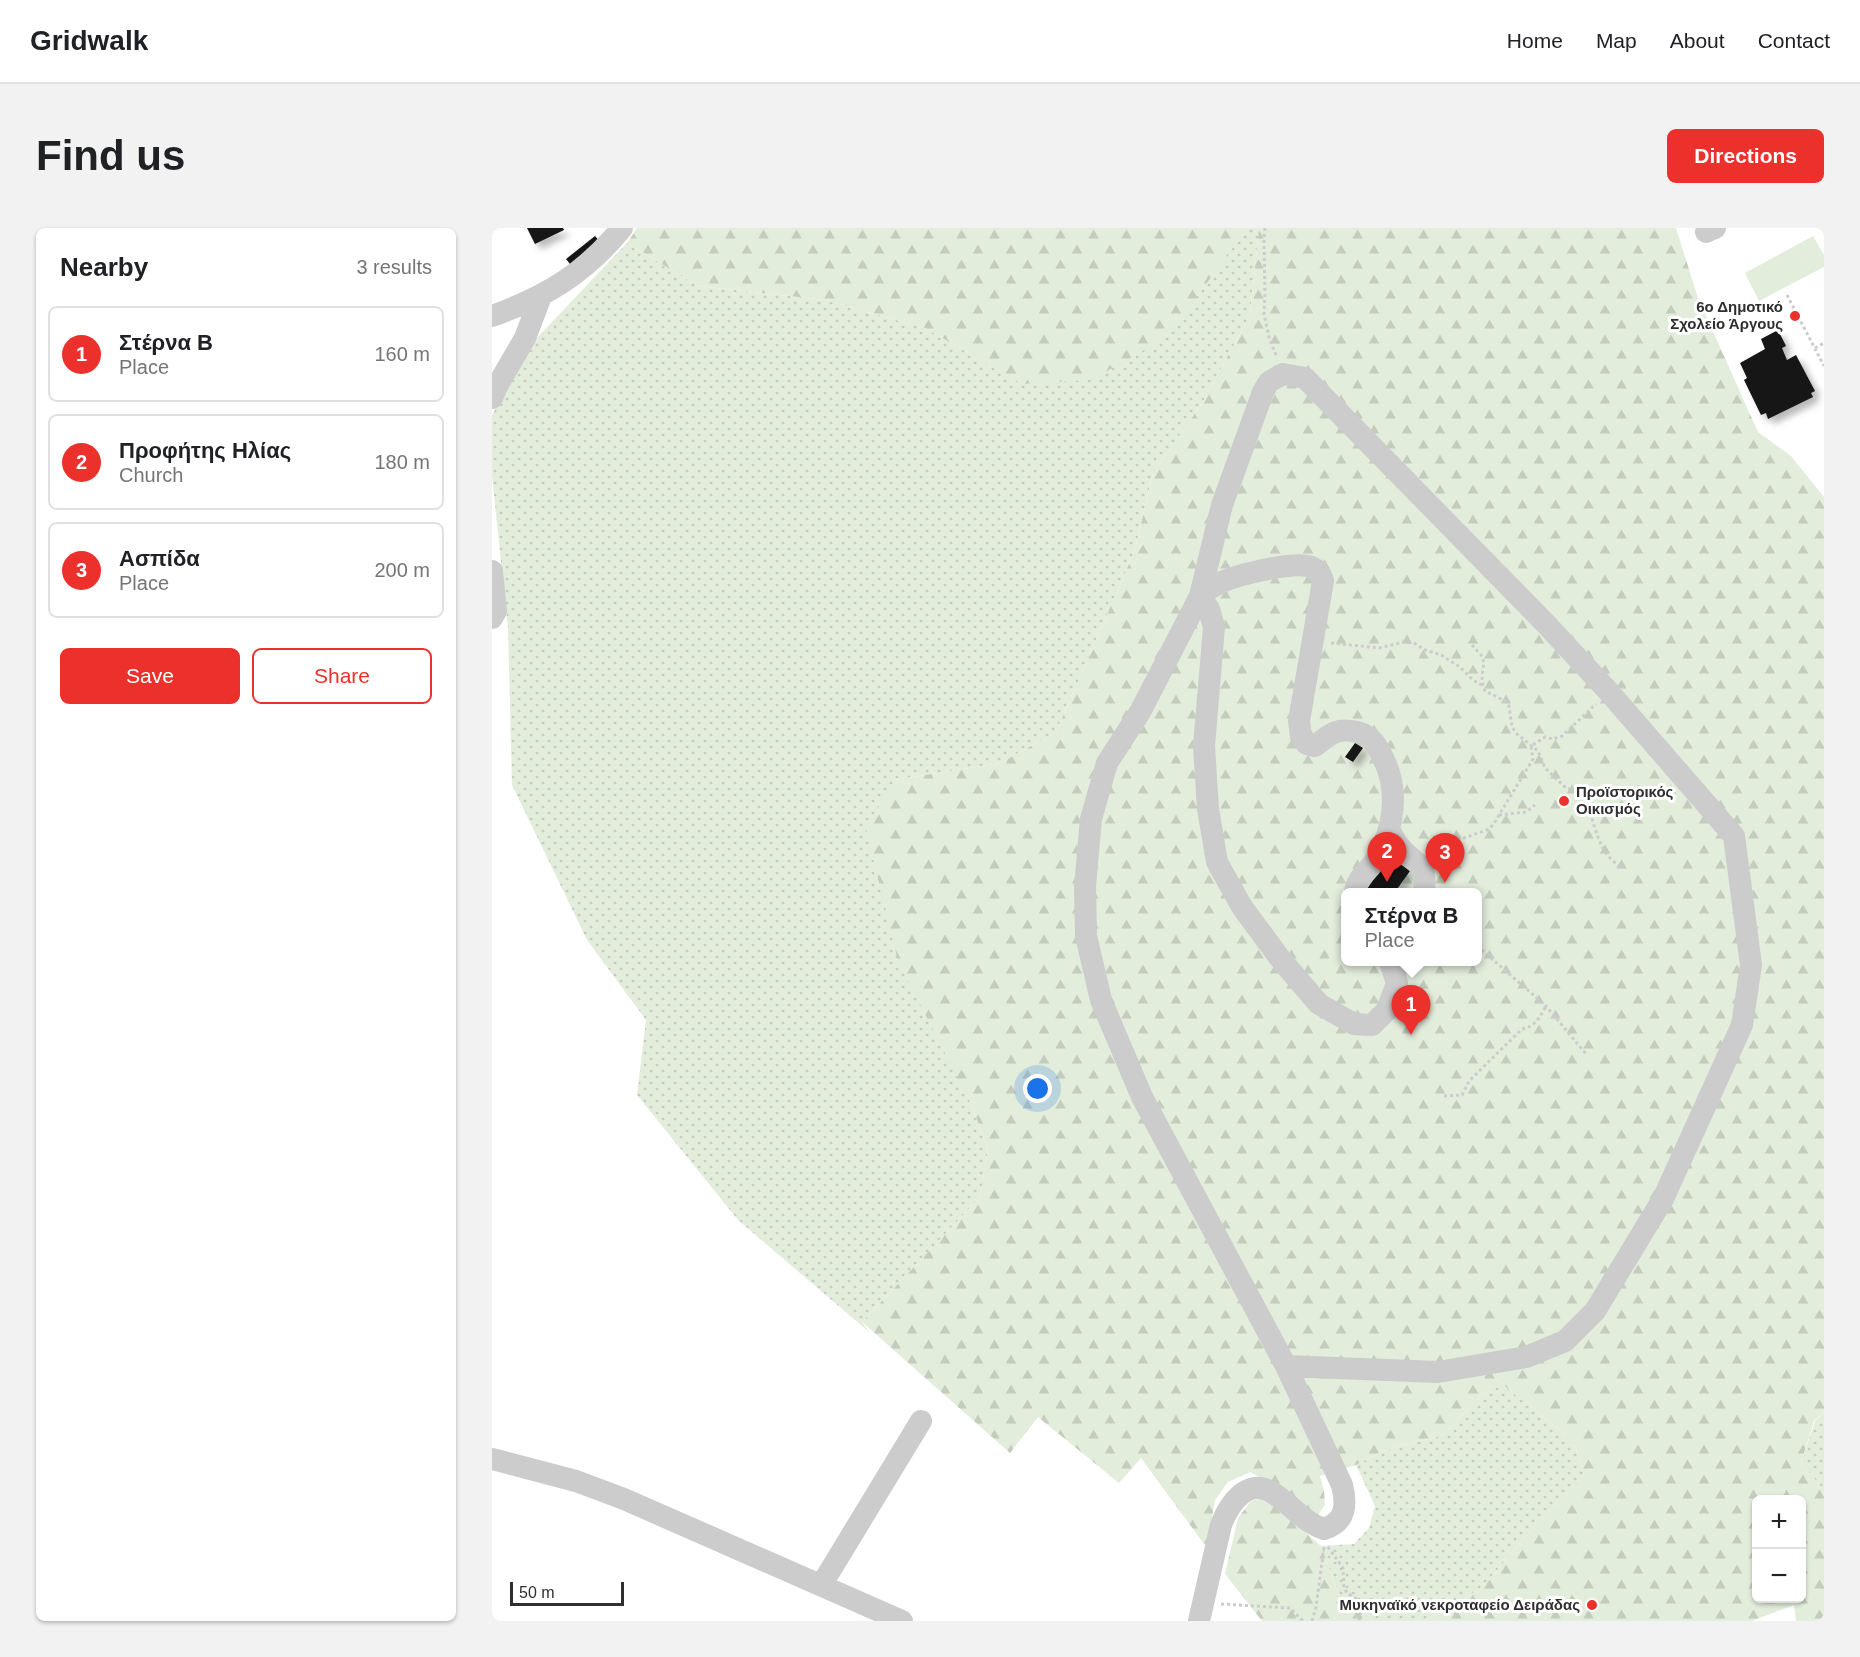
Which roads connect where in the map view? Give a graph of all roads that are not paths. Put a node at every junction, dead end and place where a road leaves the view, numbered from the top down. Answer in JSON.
{"nodes":[{"id":1,"x":622,"y":228,"type":"edge"},
{"id":2,"x":541,"y":296,"type":"junction"},
{"id":3,"x":492,"y":316,"type":"edge"},
{"id":4,"x":492,"y":398,"type":"edge"},
{"id":5,"x":492,"y":571,"type":"edge"},
{"id":6,"x":1200,"y":596,"type":"junction"},
{"id":7,"x":492,"y":618,"type":"edge"},
{"id":8,"x":1389,"y":830,"type":"junction"},
{"id":9,"x":1356,"y":888,"type":"edge"},
{"id":10,"x":1424,"y":888,"type":"edge"},
{"id":11,"x":1394,"y":972,"type":"edge"},
{"id":12,"x":1286,"y":1366,"type":"junction"},
{"id":13,"x":921,"y":1421,"type":"dead end"},
{"id":14,"x":492,"y":1459,"type":"edge"},
{"id":15,"x":822,"y":1584,"type":"junction"},
{"id":16,"x":1200,"y":1614,"type":"edge"},
{"id":17,"x":902,"y":1621,"type":"edge"}],
"edges":[{"from":1,"to":2,"type":"street"},
{"from":2,"to":3,"type":"street"},
{"from":2,"to":4,"type":"street"},
{"from":5,"to":7,"type":"street"},
{"from":6,"to":8,"type":"street"},
{"from":6,"to":11,"type":"street"},
{"from":6,"to":12,"type":"street"},
{"from":6,"to":12,"type":"street"},
{"from":8,"to":9,"type":"street"},
{"from":8,"to":10,"type":"street"},
{"from":12,"to":16,"type":"street"},
{"from":13,"to":15,"type":"street"},
{"from":14,"to":15,"type":"street"},
{"from":15,"to":17,"type":"street"}]}
